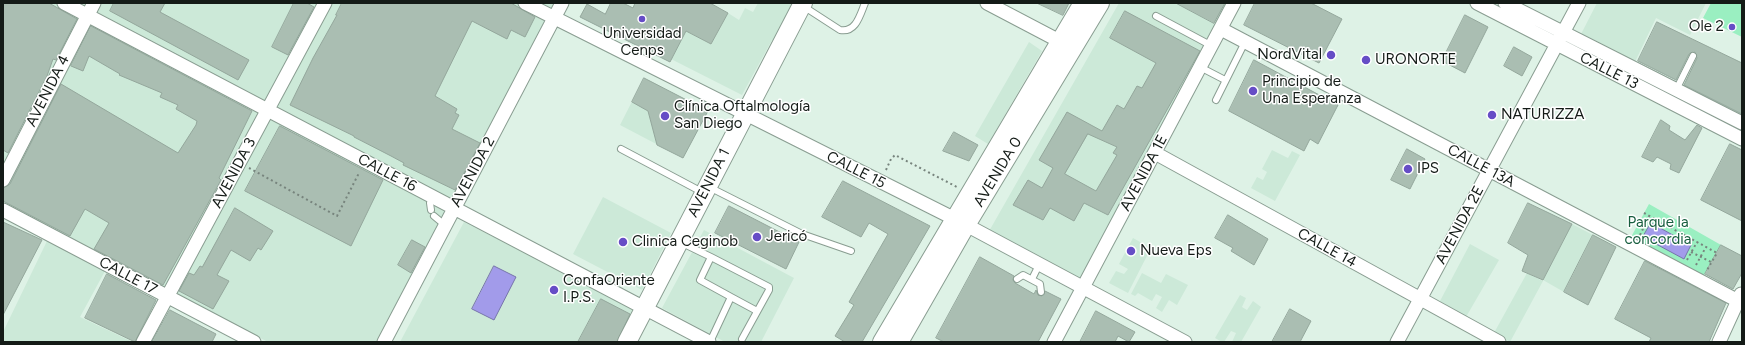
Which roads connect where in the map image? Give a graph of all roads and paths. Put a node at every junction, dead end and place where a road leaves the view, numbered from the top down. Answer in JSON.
{"nodes":[{"id":1,"x":64,"y":3,"type":"edge"},
{"id":2,"x":94,"y":3,"type":"edge"},
{"id":3,"x":325,"y":3,"type":"edge"},
{"id":4,"x":525,"y":3,"type":"edge"},
{"id":5,"x":562,"y":3,"type":"edge"},
{"id":6,"x":866,"y":3,"type":"edge"},
{"id":7,"x":987,"y":3,"type":"edge"},
{"id":8,"x":1083,"y":3,"type":"edge"},
{"id":9,"x":1100,"y":3,"type":"edge"},
{"id":10,"x":1234,"y":3,"type":"edge"},
{"id":11,"x":1477,"y":3,"type":"edge"},
{"id":12,"x":1505,"y":3,"type":"edge"},
{"id":13,"x":1579,"y":3,"type":"edge"},
{"id":14,"x":803,"y":4,"type":"edge"},
{"id":15,"x":87,"y":15,"type":"junction"},
{"id":16,"x":1156,"y":16,"type":"dead end"},
{"id":17,"x":554,"y":18,"type":"junction"},
{"id":18,"x":1220,"y":29,"type":"junction"},
{"id":19,"x":1560,"y":39,"type":"junction"},
{"id":20,"x":1245,"y":42,"type":"junction"},
{"id":21,"x":1067,"y":45,"type":"junction"},
{"id":22,"x":1212,"y":46,"type":"junction"},
{"id":23,"x":1693,"y":56,"type":"dead end"},
{"id":24,"x":1200,"y":67,"type":"junction"},
{"id":25,"x":1225,"y":80,"type":"junction"},
{"id":26,"x":1676,"y":90,"type":"junction"},
{"id":27,"x":1216,"y":100,"type":"dead end"},
{"id":28,"x":268,"y":110,"type":"junction"},
{"id":29,"x":745,"y":113,"type":"junction"},
{"id":30,"x":1742,"y":123,"type":"edge"},
{"id":31,"x":1742,"y":139,"type":"edge"},
{"id":32,"x":621,"y":149,"type":"dead end"},
{"id":33,"x":1155,"y":153,"type":"junction"},
{"id":34,"x":366,"y":162,"type":"junction"},
{"id":35,"x":240,"y":163,"type":"junction"},
{"id":36,"x":1489,"y":170,"type":"junction"},
{"id":37,"x":3,"y":180,"type":"edge"},
{"id":38,"x":881,"y":182,"type":"junction"},
{"id":39,"x":706,"y":189,"type":"junction"},
{"id":40,"x":970,"y":194,"type":"junction"},
{"id":41,"x":432,"y":208,"type":"junction"},
{"id":42,"x":454,"y":209,"type":"junction"},
{"id":43,"x":3,"y":210,"type":"edge"},
{"id":44,"x":1644,"y":213,"type":"dead end"},
{"id":45,"x":1649,"y":216,"type":"junction"},
{"id":46,"x":961,"y":222,"type":"junction"},
{"id":47,"x":446,"y":226,"type":"junction"},
{"id":48,"x":1638,"y":238,"type":"dead end"},
{"id":49,"x":679,"y":241,"type":"junction"},
{"id":50,"x":1697,"y":242,"type":"junction"},
{"id":51,"x":1706,"y":247,"type":"junction"},
{"id":52,"x":851,"y":252,"type":"dead end"},
{"id":53,"x":1691,"y":252,"type":"junction"},
{"id":54,"x":711,"y":257,"type":"junction"},
{"id":55,"x":1701,"y":257,"type":"junction"},
{"id":56,"x":1686,"y":261,"type":"dead end"},
{"id":57,"x":1711,"y":262,"type":"junction"},
{"id":58,"x":1039,"y":265,"type":"junction"},
{"id":59,"x":1696,"y":266,"type":"dead end"},
{"id":60,"x":1706,"y":272,"type":"dead end"},
{"id":61,"x":1032,"y":279,"type":"junction"},
{"id":62,"x":1017,"y":280,"type":"dead end"},
{"id":63,"x":1083,"y":288,"type":"junction"},
{"id":64,"x":1041,"y":292,"type":"dead end"},
{"id":65,"x":167,"y":296,"type":"junction"},
{"id":66,"x":731,"y":298,"type":"junction"},
{"id":67,"x":1420,"y":299,"type":"junction"},
{"id":68,"x":1741,"y":299,"type":"edge"},
{"id":69,"x":645,"y":308,"type":"junction"},
{"id":70,"x":757,"y":311,"type":"junction"},
{"id":71,"x":742,"y":339,"type":"dead end"},
{"id":72,"x":245,"y":340,"type":"edge"},
{"id":73,"x":143,"y":342,"type":"edge"},
{"id":74,"x":384,"y":342,"type":"edge"},
{"id":75,"x":627,"y":342,"type":"edge"},
{"id":76,"x":710,"y":342,"type":"edge"},
{"id":77,"x":882,"y":342,"type":"edge"},
{"id":78,"x":899,"y":342,"type":"edge"},
{"id":79,"x":1054,"y":342,"type":"edge"},
{"id":80,"x":1185,"y":342,"type":"edge"},
{"id":81,"x":1397,"y":342,"type":"edge"},
{"id":82,"x":1499,"y":342,"type":"edge"},
{"id":83,"x":1719,"y":342,"type":"edge"}],
"edges":[{"from":1,"to":15,"type":"street","name":"CALLE 16"},
{"from":2,"to":15,"type":"street","name":"AVENIDA 4"},
{"from":3,"to":28,"type":"street","name":"AVENIDA 3"},
{"from":4,"to":17,"type":"street","name":"CALLE 15"},
{"from":5,"to":17,"type":"street","name":"AVENIDA 2"},
{"from":6,"to":14,"type":"lane"},
{"from":7,"to":21,"type":"street"},
{"from":8,"to":21,"type":"street","name":"AVENIDA 0"},
{"from":9,"to":21,"type":"street","name":"AVENIDA 0"},
{"from":10,"to":18,"type":"street","name":"AVENIDA 1E"},
{"from":11,"to":19,"type":"street","name":"CALLE 13"},
{"from":12,"to":19,"type":"street","name":"CALLE 13"},
{"from":13,"to":19,"type":"street","name":"AVENIDA 2E"},
{"from":14,"to":29,"type":"street","name":"AVENIDA 1"},
{"from":15,"to":28,"type":"street","name":"CALLE 16"},
{"from":15,"to":37,"type":"street","name":"AVENIDA 4"},
{"from":16,"to":22,"type":"lane"},
{"from":17,"to":29,"type":"street","name":"CALLE 15"},
{"from":17,"to":42,"type":"street","name":"AVENIDA 2"},
{"from":18,"to":20,"type":"street","name":"CALLE 13A"},
{"from":18,"to":22,"type":"street","name":"AVENIDA 1E"},
{"from":19,"to":26,"type":"street","name":"CALLE 13"},
{"from":19,"to":31,"type":"street","name":"CALLE 13"},
{"from":19,"to":36,"type":"street","name":"AVENIDA 2E"},
{"from":20,"to":25,"type":"lane"},
{"from":20,"to":36,"type":"street","name":"CALLE 13A"},
{"from":21,"to":40,"type":"street","name":"AVENIDA 0"},
{"from":21,"to":46,"type":"street","name":"AVENIDA 0"},
{"from":22,"to":24,"type":"street","name":"AVENIDA 1E"},
{"from":23,"to":26,"type":"lane"},
{"from":24,"to":25,"type":"lane"},
{"from":24,"to":33,"type":"street","name":"AVENIDA 1E"},
{"from":25,"to":27,"type":"lane"},
{"from":26,"to":30,"type":"street","name":"CALLE 13"},
{"from":28,"to":34,"type":"street","name":"CALLE 16"},
{"from":28,"to":35,"type":"street","name":"AVENIDA 3"},
{"from":29,"to":38,"type":"street","name":"CALLE 15"},
{"from":29,"to":39,"type":"street","name":"AVENIDA 1"},
{"from":32,"to":39,"type":"lane"},
{"from":33,"to":63,"type":"street","name":"AVENIDA 1E"},
{"from":33,"to":67,"type":"street","name":"CALLE 14"},
{"from":34,"to":35,"type":"path"},
{"from":34,"to":41,"type":"street","name":"CALLE 16"},
{"from":35,"to":65,"type":"street","name":"AVENIDA 3"},
{"from":36,"to":67,"type":"street","name":"AVENIDA 2E"},
{"from":36,"to":68,"type":"street","name":"CALLE 13A"},
{"from":38,"to":40,"type":"path"},
{"from":38,"to":46,"type":"street","name":"CALLE 15"},
{"from":39,"to":49,"type":"street","name":"AVENIDA 1"},
{"from":39,"to":52,"type":"lane"},
{"from":40,"to":46,"type":"street","name":"AVENIDA 0"},
{"from":41,"to":42,"type":"street","name":"CALLE 16"},
{"from":41,"to":47,"type":"lane"},
{"from":42,"to":47,"type":"street","name":"AVENIDA 2"},
{"from":42,"to":69,"type":"street","name":"CALLE 16"},
{"from":43,"to":65,"type":"street","name":"CALLE 17"},
{"from":44,"to":45,"type":"path"},
{"from":45,"to":48,"type":"path"},
{"from":45,"to":50,"type":"path"},
{"from":46,"to":58,"type":"street","name":"CALLE 15"},
{"from":46,"to":77,"type":"street","name":"AVENIDA 0"},
{"from":46,"to":78,"type":"street","name":"AVENIDA 0"},
{"from":47,"to":74,"type":"street","name":"AVENIDA 2"},
{"from":49,"to":54,"type":"lane"},
{"from":49,"to":69,"type":"street","name":"AVENIDA 1"},
{"from":50,"to":51,"type":"path"},
{"from":50,"to":53,"type":"path"},
{"from":51,"to":55,"type":"path"},
{"from":51,"to":57,"type":"path"},
{"from":53,"to":55,"type":"path"},
{"from":53,"to":56,"type":"path"},
{"from":54,"to":66,"type":"lane"},
{"from":54,"to":70,"type":"lane"},
{"from":55,"to":57,"type":"path"},
{"from":55,"to":59,"type":"path"},
{"from":57,"to":60,"type":"path"},
{"from":58,"to":61,"type":"lane"},
{"from":58,"to":63,"type":"street","name":"CALLE 15"},
{"from":61,"to":62,"type":"lane"},
{"from":61,"to":64,"type":"lane"},
{"from":63,"to":79,"type":"street","name":"AVENIDA 1E"},
{"from":63,"to":80,"type":"street","name":"CALLE 15"},
{"from":65,"to":72,"type":"street","name":"CALLE 17"},
{"from":65,"to":73,"type":"street","name":"AVENIDA 3"},
{"from":66,"to":70,"type":"lane"},
{"from":66,"to":76,"type":"lane"},
{"from":67,"to":81,"type":"street","name":"AVENIDA 2E"},
{"from":67,"to":82,"type":"street","name":"CALLE 14"},
{"from":68,"to":83,"type":"street"},
{"from":69,"to":75,"type":"street","name":"AVENIDA 1"},
{"from":69,"to":76,"type":"street","name":"CALLE 16"},
{"from":70,"to":71,"type":"lane"}]}
